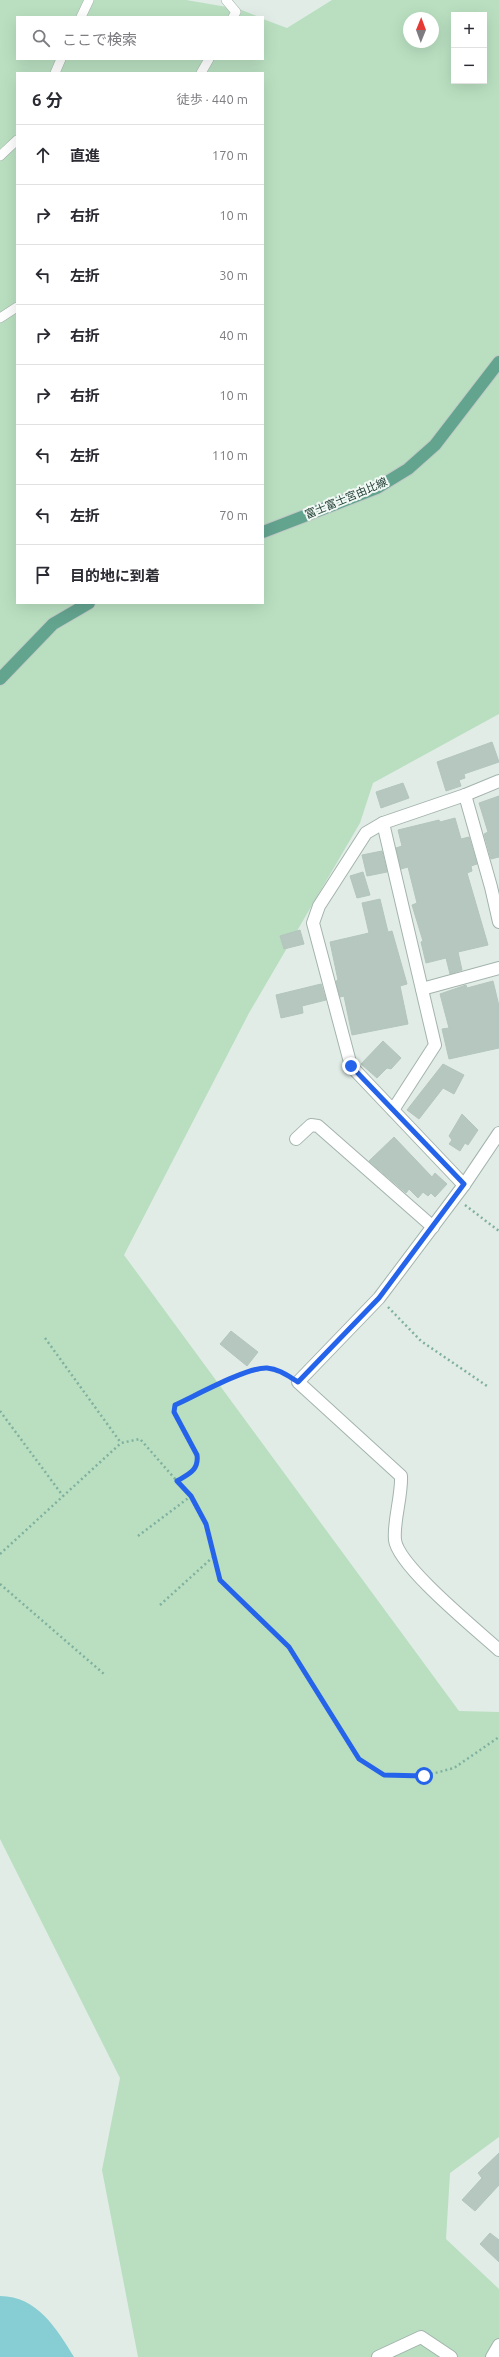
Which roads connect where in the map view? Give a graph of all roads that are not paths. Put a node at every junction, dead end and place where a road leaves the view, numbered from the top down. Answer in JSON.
{"nodes":[{"id":1,"x":89,"y":0,"type":"edge"},
{"id":2,"x":226,"y":0,"type":"edge"},
{"id":3,"x":81,"y":16,"type":"edge"},
{"id":4,"x":234,"y":16,"type":"edge"},
{"id":5,"x":61,"y":60,"type":"edge"},
{"id":6,"x":208,"y":60,"type":"edge"},
{"id":7,"x":55,"y":72,"type":"edge"},
{"id":8,"x":202,"y":72,"type":"edge"},
{"id":9,"x":16,"y":141,"type":"edge"},
{"id":10,"x":0,"y":156,"type":"edge"},
{"id":11,"x":16,"y":308,"type":"edge"},
{"id":12,"x":0,"y":318,"type":"edge"},
{"id":13,"x":499,"y":362,"type":"edge"},
{"id":14,"x":264,"y":532,"type":"edge"},
{"id":15,"x":87,"y":604,"type":"edge"},
{"id":16,"x":0,"y":679,"type":"edge"},
{"id":17,"x":499,"y":781,"type":"edge"},
{"id":18,"x":465,"y":795,"type":"junction"},
{"id":19,"x":383,"y":823,"type":"junction"},
{"id":20,"x":495,"y":886,"type":"edge"},
{"id":21,"x":499,"y":922,"type":"edge"},
{"id":22,"x":499,"y":968,"type":"edge"},
{"id":23,"x":422,"y":989,"type":"junction"},
{"id":24,"x":393,"y":1110,"type":"junction"},
{"id":25,"x":499,"y":1133,"type":"edge"},
{"id":26,"x":296,"y":1139,"type":"dead end"},
{"id":27,"x":464,"y":1184,"type":"junction"},
{"id":28,"x":433,"y":1227,"type":"junction"},
{"id":29,"x":499,"y":1650,"type":"edge"},
{"id":30,"x":499,"y":2344,"type":"edge"},
{"id":31,"x":378,"y":2357,"type":"edge"},
{"id":32,"x":451,"y":2357,"type":"edge"},
{"id":33,"x":492,"y":2357,"type":"edge"}],
"edges":[{"from":1,"to":3,"type":"lane"},
{"from":2,"to":4,"type":"lane"},
{"from":5,"to":7,"type":"lane"},
{"from":6,"to":8,"type":"lane"},
{"from":9,"to":10,"type":"lane"},
{"from":11,"to":12,"type":"lane"},
{"from":13,"to":14,"type":"main road","name":"富士富士宮由比線"},
{"from":15,"to":16,"type":"main road"},
{"from":17,"to":18,"type":"street"},
{"from":18,"to":19,"type":"street"},
{"from":18,"to":20,"type":"street"},
{"from":19,"to":23,"type":"street"},
{"from":19,"to":24,"type":"street"},
{"from":20,"to":21,"type":"street"},
{"from":22,"to":23,"type":"street"},
{"from":23,"to":24,"type":"street"},
{"from":24,"to":27,"type":"street"},
{"from":25,"to":27,"type":"street"},
{"from":26,"to":28,"type":"street"},
{"from":27,"to":28,"type":"street"},
{"from":28,"to":29,"type":"street"},
{"from":30,"to":33,"type":"street"},
{"from":31,"to":32,"type":"street"}]}
